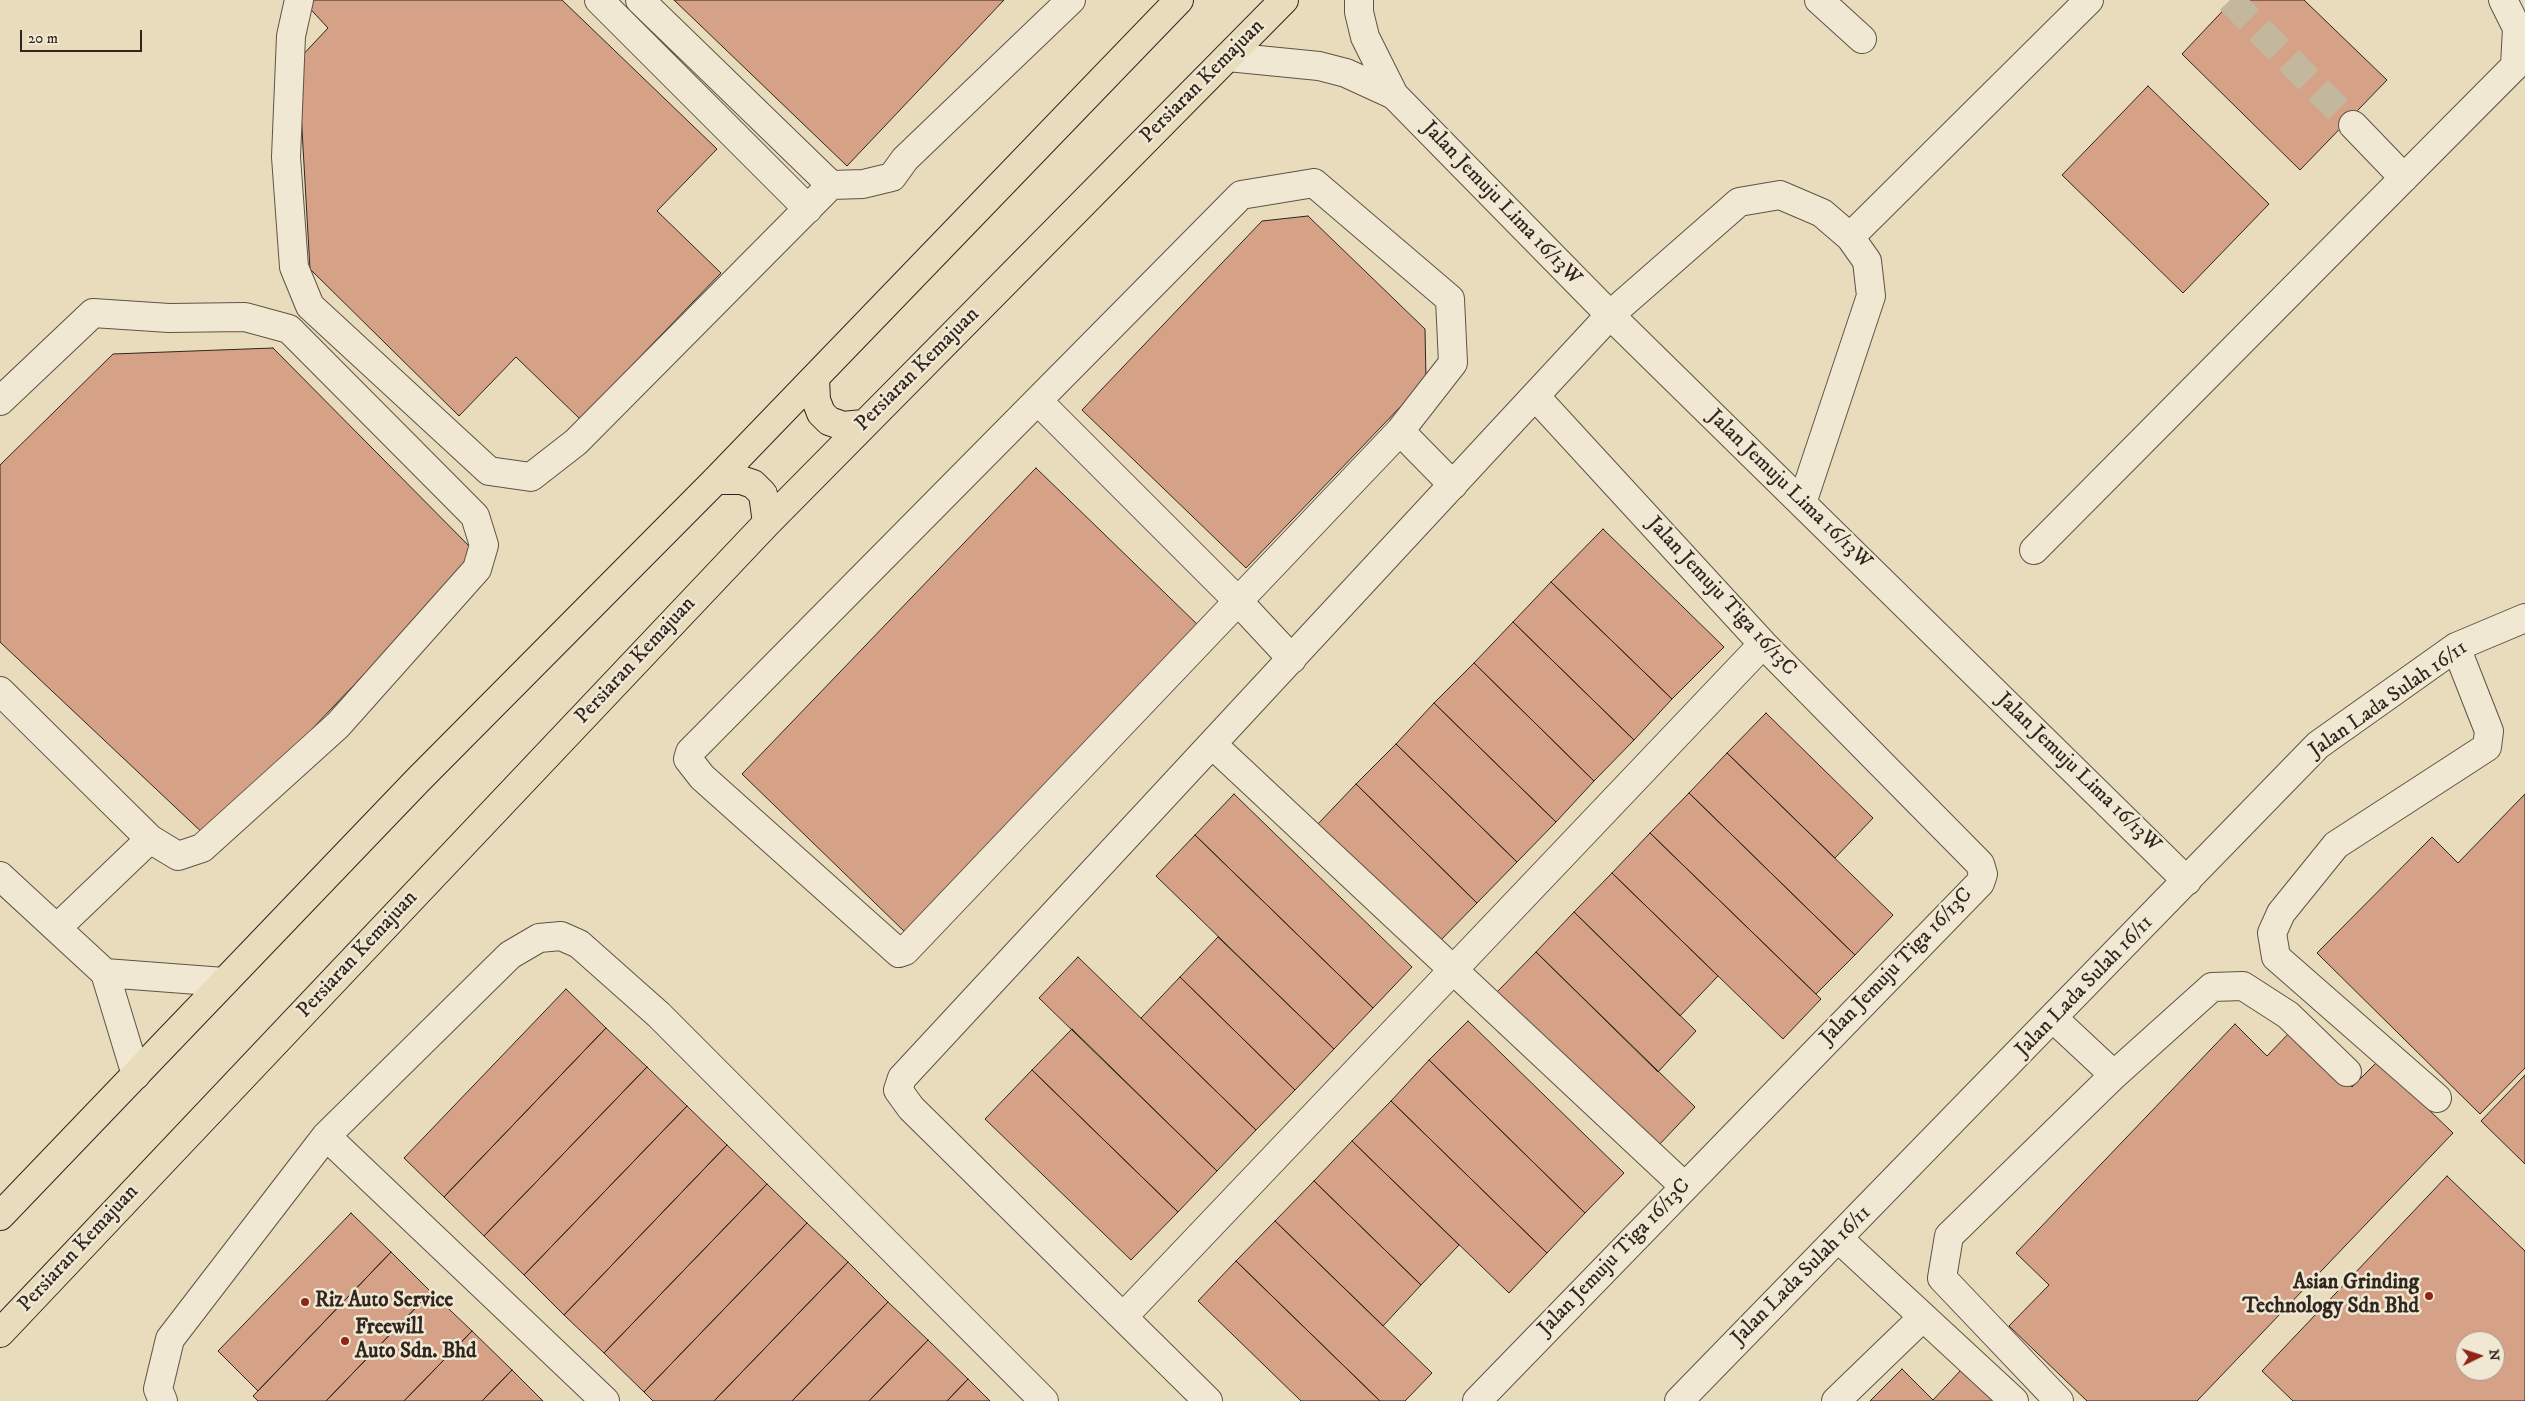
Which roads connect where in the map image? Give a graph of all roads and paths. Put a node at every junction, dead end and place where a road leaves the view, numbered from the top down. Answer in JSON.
{"nodes":[{"id":1,"x":299,"y":0,"type":"edge"},
{"id":2,"x":599,"y":0,"type":"edge"},
{"id":3,"x":640,"y":0,"type":"edge"},
{"id":4,"x":1071,"y":0,"type":"edge"},
{"id":5,"x":1179,"y":0,"type":"edge"},
{"id":6,"x":1284,"y":0,"type":"edge"},
{"id":7,"x":1359,"y":0,"type":"edge"},
{"id":8,"x":1819,"y":0,"type":"edge"},
{"id":9,"x":2089,"y":0,"type":"edge"},
{"id":10,"x":2504,"y":0,"type":"edge"},
{"id":11,"x":1862,"y":39,"type":"dead end"},
{"id":12,"x":1228,"y":57,"type":"junction"},
{"id":13,"x":1394,"y":94,"type":"junction"},
{"id":14,"x":2353,"y":125,"type":"tunnel mouth"},
{"id":15,"x":2404,"y":178,"type":"junction"},
{"id":16,"x":831,"y":185,"type":"junction"},
{"id":17,"x":808,"y":208,"type":"junction"},
{"id":18,"x":1850,"y":237,"type":"junction"},
{"id":19,"x":1610,"y":315,"type":"junction"},
{"id":20,"x":815,"y":379,"type":"junction"},
{"id":21,"x":1535,"y":396,"type":"junction"},
{"id":22,"x":0,"y":400,"type":"edge"},
{"id":23,"x":1038,"y":401,"type":"junction"},
{"id":24,"x":863,"y":424,"type":"junction"},
{"id":25,"x":1400,"y":430,"type":"junction"},
{"id":26,"x":716,"y":480,"type":"junction"},
{"id":27,"x":1453,"y":485,"type":"junction"},
{"id":28,"x":1802,"y":503,"type":"junction"},
{"id":29,"x":767,"y":522,"type":"junction"},
{"id":30,"x":2034,"y":550,"type":"dead end"},
{"id":31,"x":1237,"y":600,"type":"junction"},
{"id":32,"x":2525,"y":618,"type":"edge"},
{"id":33,"x":1763,"y":644,"type":"junction"},
{"id":34,"x":2456,"y":647,"type":"junction"},
{"id":35,"x":1292,"y":659,"type":"junction"},
{"id":36,"x":0,"y":691,"type":"edge"},
{"id":37,"x":1212,"y":745,"type":"junction"},
{"id":38,"x":150,"y":839,"type":"junction"},
{"id":39,"x":0,"y":876,"type":"edge"},
{"id":40,"x":2187,"y":881,"type":"junction"},
{"id":41,"x":57,"y":928,"type":"junction"},
{"id":42,"x":1452,"y":971,"type":"junction"},
{"id":43,"x":105,"y":973,"type":"junction"},
{"id":44,"x":224,"y":982,"type":"junction"},
{"id":45,"x":2054,"y":1019,"type":"junction"},
{"id":46,"x":2347,"y":1072,"type":"dead end"},
{"id":47,"x":136,"y":1075,"type":"junction"},
{"id":48,"x":2114,"y":1075,"type":"junction"},
{"id":49,"x":2437,"y":1098,"type":"dead end"},
{"id":50,"x":326,"y":1136,"type":"junction"},
{"id":51,"x":1684,"y":1186,"type":"junction"},
{"id":52,"x":0,"y":1216,"type":"edge"},
{"id":53,"x":1839,"y":1239,"type":"junction"},
{"id":54,"x":1123,"y":1316,"type":"junction"},
{"id":55,"x":1923,"y":1317,"type":"junction"},
{"id":56,"x":0,"y":1333,"type":"edge"},
{"id":57,"x":163,"y":1401,"type":"edge"},
{"id":58,"x":605,"y":1401,"type":"edge"},
{"id":59,"x":1044,"y":1401,"type":"edge"},
{"id":60,"x":1208,"y":1401,"type":"edge"},
{"id":61,"x":1477,"y":1401,"type":"edge"},
{"id":62,"x":1679,"y":1401,"type":"edge"},
{"id":63,"x":1836,"y":1401,"type":"edge"},
{"id":64,"x":2014,"y":1401,"type":"edge"},
{"id":65,"x":2059,"y":1401,"type":"edge"}],
"edges":[{"from":1,"to":17,"type":"street"},
{"from":2,"to":17,"type":"street"},
{"from":3,"to":16,"type":"street"},
{"from":4,"to":16,"type":"street"},
{"from":5,"to":20,"type":"main road"},
{"from":6,"to":12,"type":"main road","name":"Persiaran Kemajuan"},
{"from":7,"to":13,"type":"street","name":"Jalan Jemuju Lima 16/13W"},
{"from":8,"to":11,"type":"street"},
{"from":9,"to":18,"type":"street"},
{"from":10,"to":15,"type":"street"},
{"from":12,"to":13,"type":"street","name":"Jalan Jemuju Lima 16/13W"},
{"from":12,"to":24,"type":"main road","name":"Persiaran Kemajuan"},
{"from":13,"to":19,"type":"street","name":"Jalan Jemuju Lima 16/13W"},
{"from":14,"to":15,"type":"street"},
{"from":15,"to":30,"type":"street"},
{"from":16,"to":17,"type":"street"},
{"from":18,"to":19,"type":"street"},
{"from":18,"to":28,"type":"street"},
{"from":19,"to":21,"type":"street"},
{"from":19,"to":28,"type":"street","name":"Jalan Jemuju Lima 16/13W"},
{"from":20,"to":24,"type":"main road"},
{"from":20,"to":26,"type":"main road"},
{"from":21,"to":27,"type":"street"},
{"from":21,"to":33,"type":"street","name":"Jalan Jemuju Tiga 16/13C"},
{"from":22,"to":38,"type":"street"},
{"from":23,"to":25,"type":"street"},
{"from":23,"to":31,"type":"street"},
{"from":23,"to":31,"type":"street"},
{"from":24,"to":29,"type":"main road","name":"Persiaran Kemajuan"},
{"from":25,"to":27,"type":"street"},
{"from":25,"to":31,"type":"street"},
{"from":26,"to":29,"type":"main road"},
{"from":26,"to":44,"type":"main road"},
{"from":27,"to":35,"type":"street"},
{"from":28,"to":40,"type":"street","name":"Jalan Jemuju Lima 16/13W"},
{"from":29,"to":56,"type":"main road","name":"Persiaran Kemajuan"},
{"from":31,"to":35,"type":"street"},
{"from":32,"to":34,"type":"street","name":"Jalan Lada Sulah 16/11"},
{"from":33,"to":42,"type":"street"},
{"from":33,"to":51,"type":"street","name":"Jalan Jemuju Tiga 16/13C"},
{"from":34,"to":40,"type":"street","name":"Jalan Lada Sulah 16/11"},
{"from":34,"to":49,"type":"street"},
{"from":35,"to":37,"type":"street"},
{"from":36,"to":38,"type":"street"},
{"from":37,"to":42,"type":"street"},
{"from":37,"to":54,"type":"street"},
{"from":38,"to":41,"type":"street"},
{"from":39,"to":41,"type":"street"},
{"from":40,"to":45,"type":"street","name":"Jalan Lada Sulah 16/11"},
{"from":41,"to":43,"type":"street"},
{"from":42,"to":51,"type":"street"},
{"from":42,"to":54,"type":"street"},
{"from":43,"to":44,"type":"street"},
{"from":43,"to":47,"type":"street"},
{"from":44,"to":47,"type":"main road"},
{"from":45,"to":48,"type":"street"},
{"from":45,"to":53,"type":"street","name":"Jalan Lada Sulah 16/11"},
{"from":46,"to":48,"type":"street"},
{"from":47,"to":52,"type":"main road"},
{"from":48,"to":65,"type":"street"},
{"from":50,"to":57,"type":"street"},
{"from":50,"to":58,"type":"street"},
{"from":50,"to":59,"type":"street"},
{"from":51,"to":61,"type":"street","name":"Jalan Jemuju Tiga 16/13C"},
{"from":53,"to":55,"type":"street"},
{"from":53,"to":62,"type":"street","name":"Jalan Lada Sulah 16/11"},
{"from":54,"to":60,"type":"street"},
{"from":55,"to":63,"type":"street"},
{"from":55,"to":64,"type":"street"}]}
